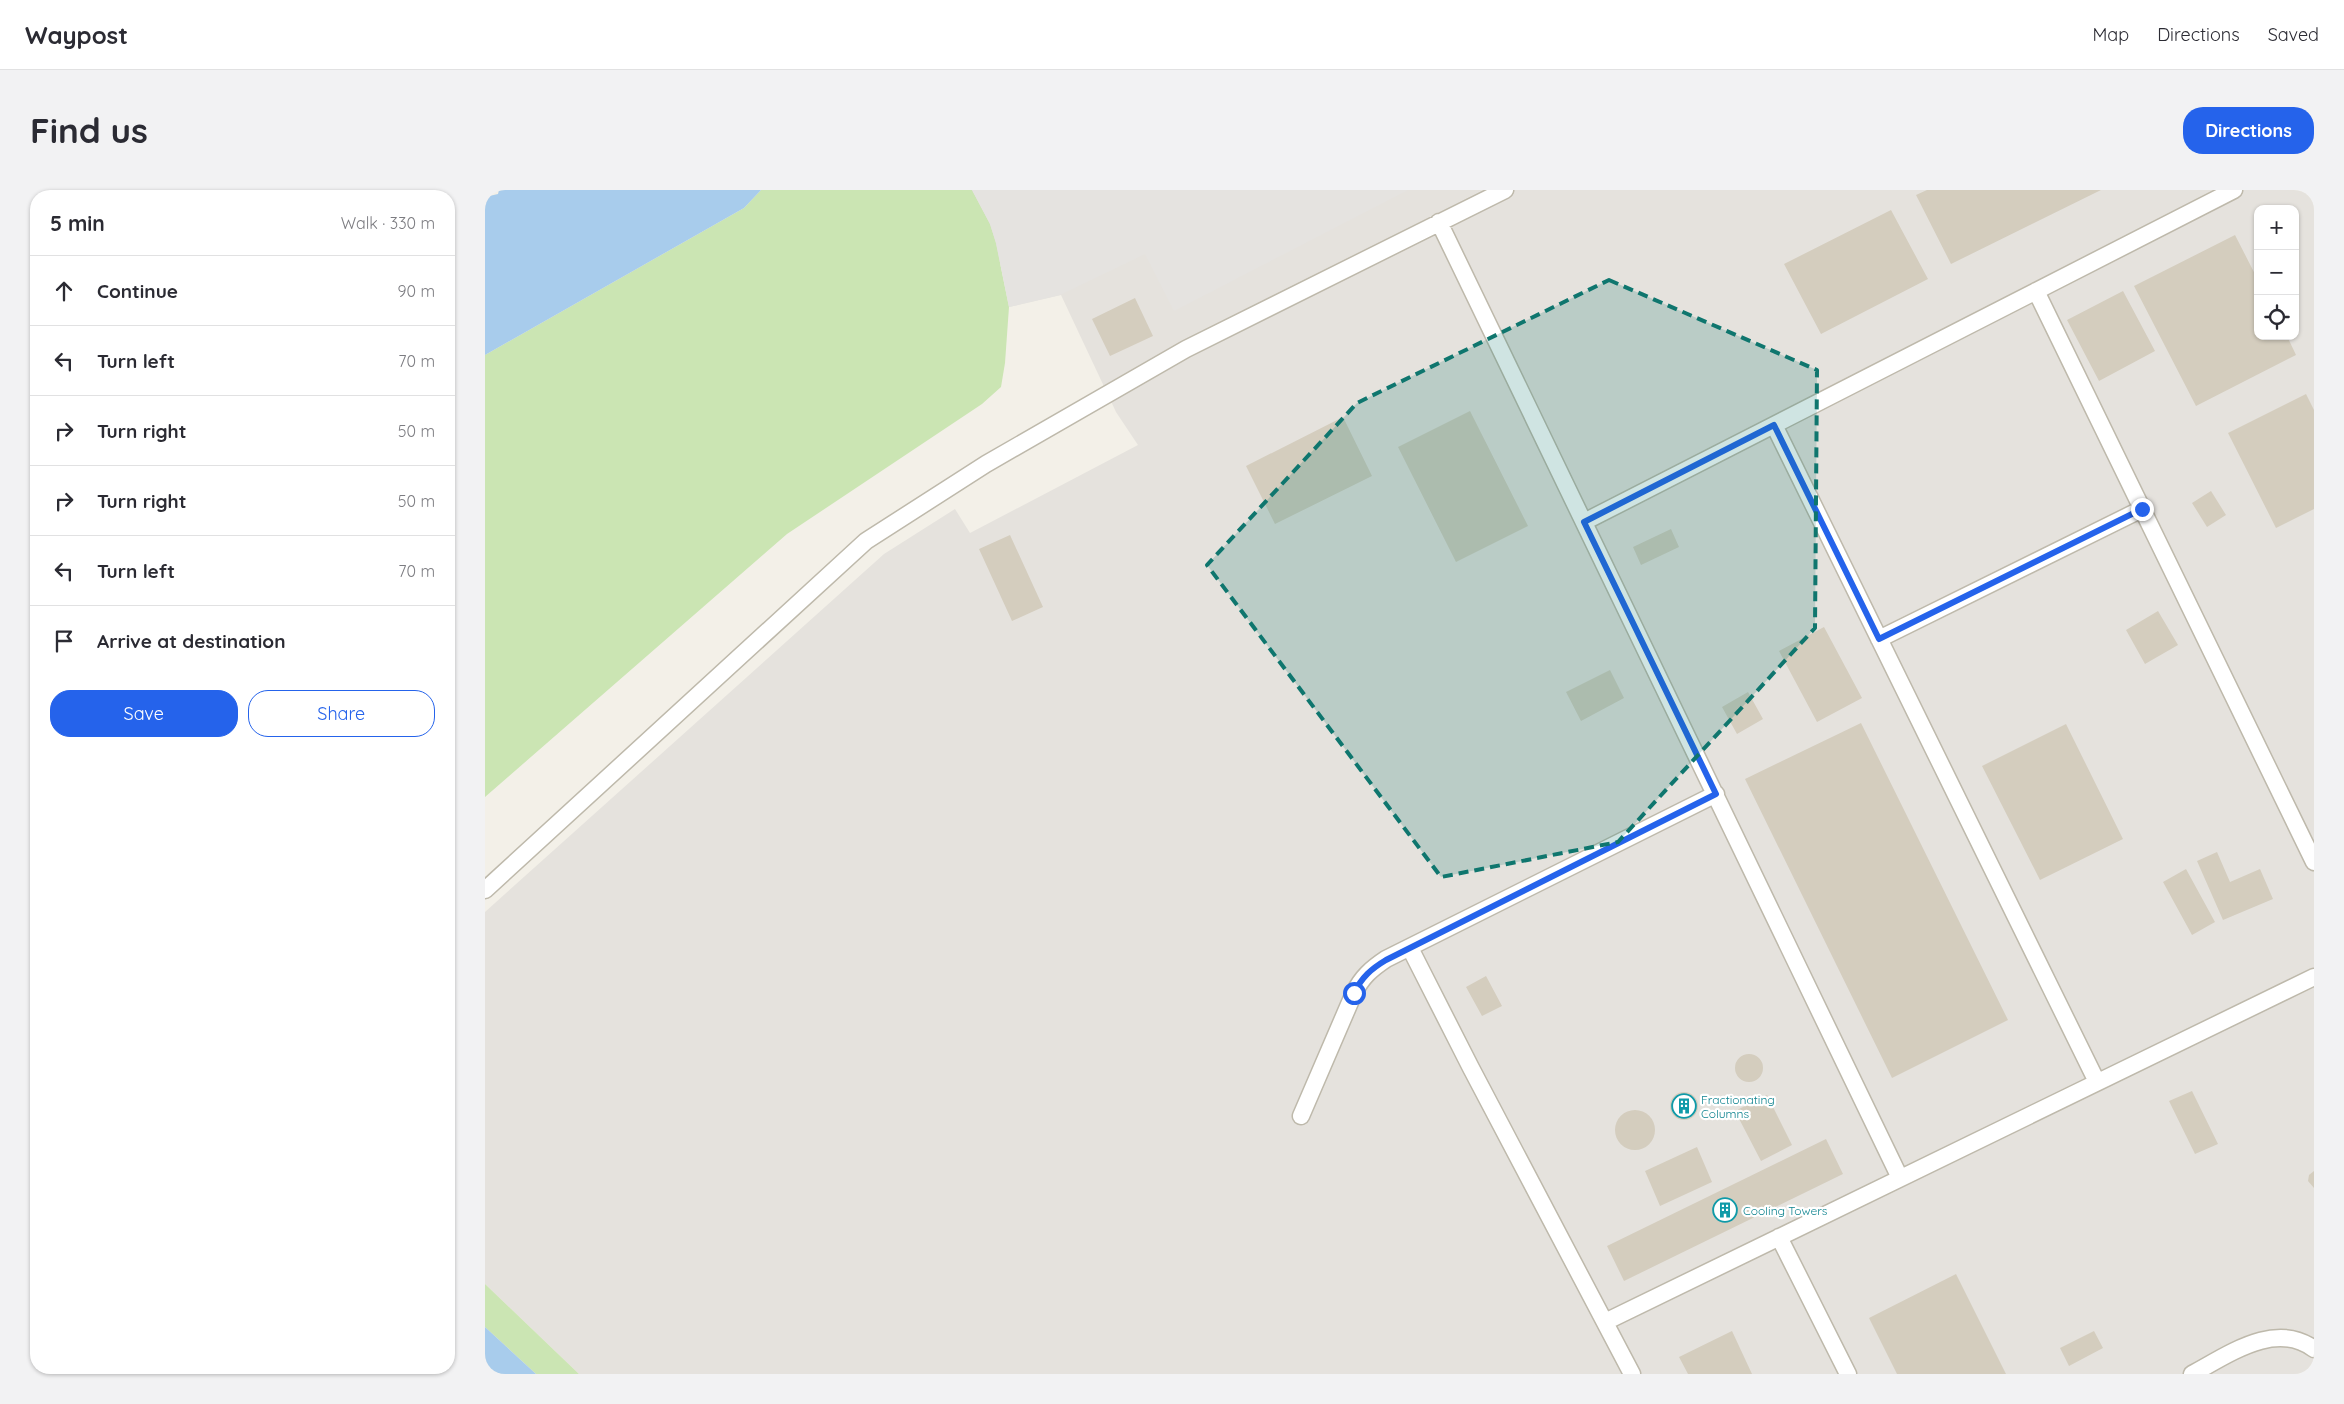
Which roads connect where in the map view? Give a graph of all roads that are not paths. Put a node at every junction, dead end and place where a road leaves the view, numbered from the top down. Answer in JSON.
{"nodes":[{"id":1,"x":1505,"y":190,"type":"edge"},
{"id":2,"x":2234,"y":190,"type":"edge"},
{"id":3,"x":1439,"y":222,"type":"junction"},
{"id":4,"x":2036,"y":291,"type":"junction"},
{"id":5,"x":1774,"y":425,"type":"junction"},
{"id":6,"x":2142,"y":509,"type":"junction"},
{"id":7,"x":1584,"y":522,"type":"junction"},
{"id":8,"x":1879,"y":639,"type":"junction"},
{"id":9,"x":1716,"y":794,"type":"junction"},
{"id":10,"x":2314,"y":862,"type":"edge"},
{"id":11,"x":485,"y":890,"type":"edge"},
{"id":12,"x":1410,"y":948,"type":"junction"},
{"id":13,"x":2314,"y":977,"type":"edge"},
{"id":14,"x":2097,"y":1082,"type":"junction"},
{"id":15,"x":1301,"y":1116,"type":"dead end"},
{"id":16,"x":1900,"y":1178,"type":"junction"},
{"id":17,"x":1779,"y":1237,"type":"junction"},
{"id":18,"x":1605,"y":1322,"type":"junction"},
{"id":19,"x":2314,"y":1349,"type":"edge"},
{"id":20,"x":1633,"y":1374,"type":"edge"},
{"id":21,"x":1847,"y":1374,"type":"edge"},
{"id":22,"x":2192,"y":1374,"type":"edge"}],
"edges":[{"from":1,"to":3,"type":"lane"},
{"from":2,"to":4,"type":"lane"},
{"from":3,"to":7,"type":"lane"},
{"from":3,"to":11,"type":"lane"},
{"from":4,"to":5,"type":"lane"},
{"from":4,"to":6,"type":"lane"},
{"from":5,"to":7,"type":"lane"},
{"from":5,"to":8,"type":"lane"},
{"from":6,"to":8,"type":"lane"},
{"from":6,"to":10,"type":"lane"},
{"from":7,"to":9,"type":"lane"},
{"from":8,"to":14,"type":"lane"},
{"from":9,"to":12,"type":"lane"},
{"from":9,"to":16,"type":"lane"},
{"from":12,"to":15,"type":"lane"},
{"from":12,"to":18,"type":"lane"},
{"from":13,"to":14,"type":"lane"},
{"from":14,"to":16,"type":"lane"},
{"from":16,"to":17,"type":"lane"},
{"from":17,"to":18,"type":"lane"},
{"from":17,"to":21,"type":"lane"},
{"from":18,"to":20,"type":"lane"},
{"from":19,"to":22,"type":"lane"}]}
